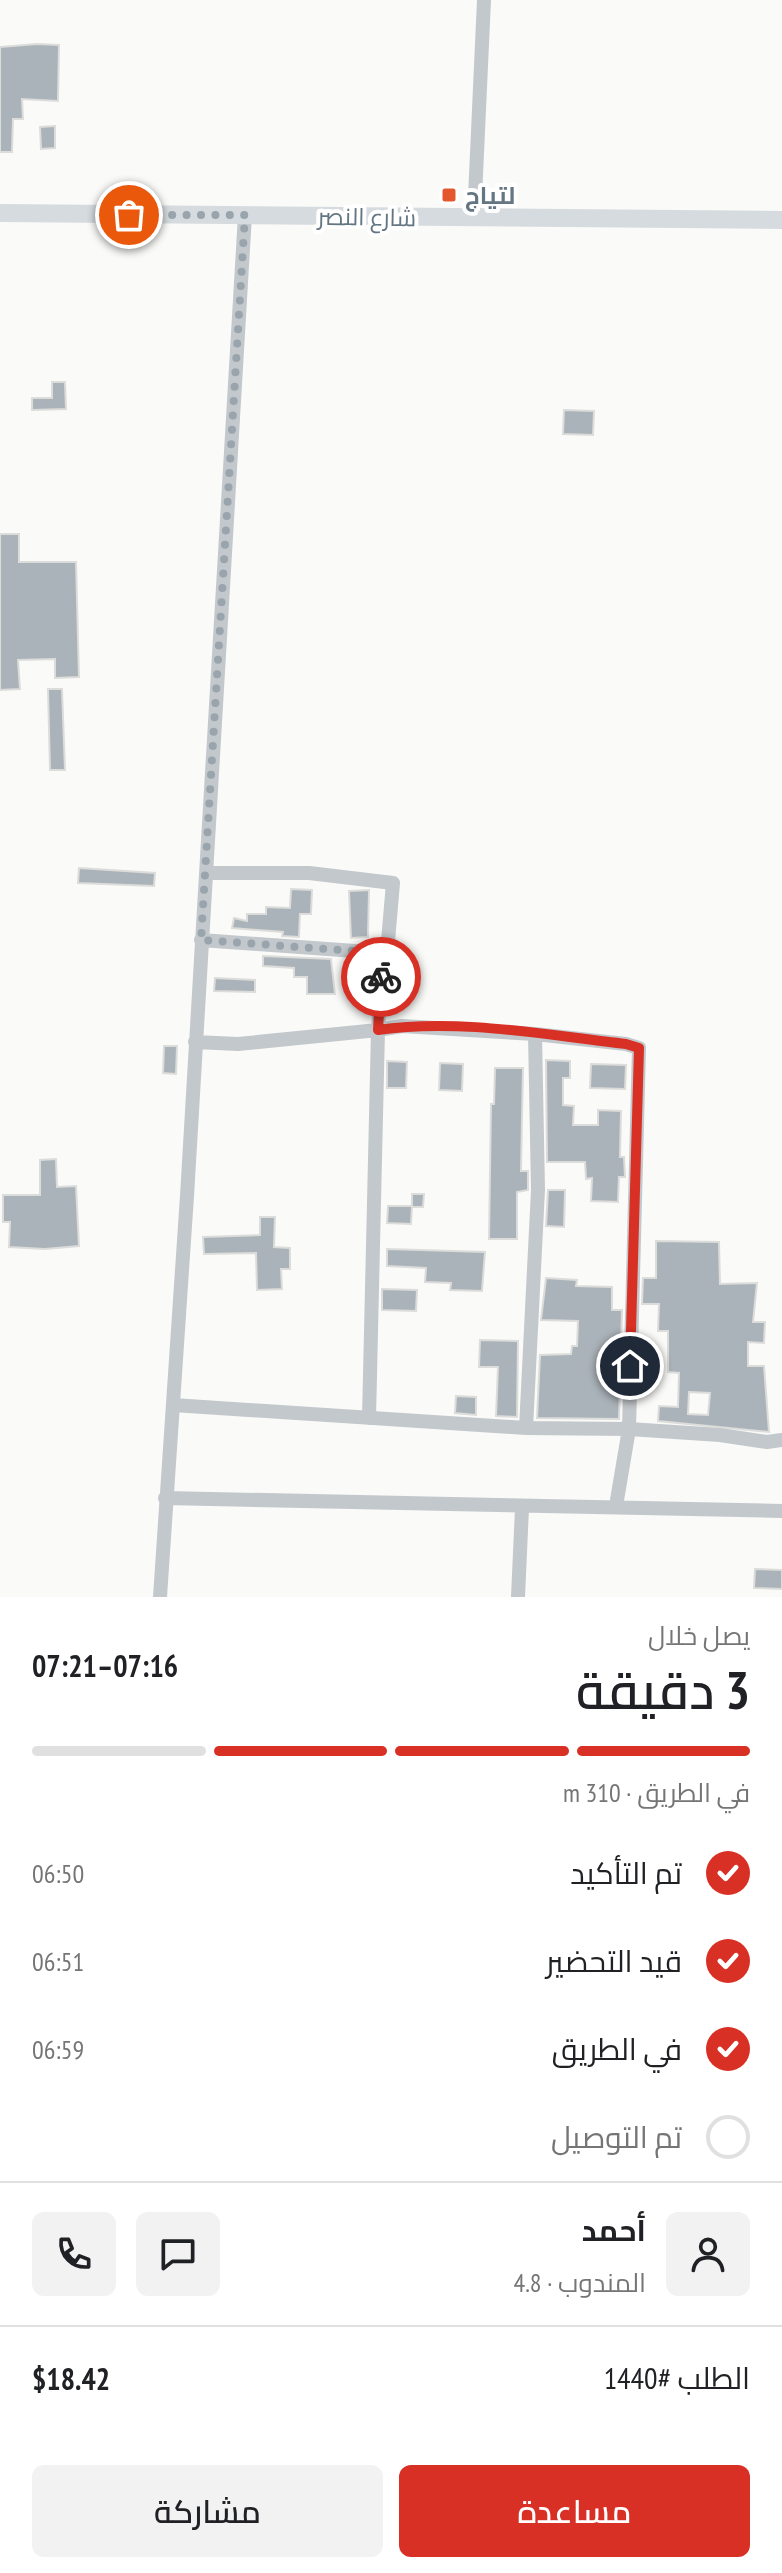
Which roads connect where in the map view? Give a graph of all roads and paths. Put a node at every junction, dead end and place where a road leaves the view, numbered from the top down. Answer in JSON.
{"nodes":[{"id":1,"x":484,"y":0,"type":"edge"},
{"id":2,"x":0,"y":213,"type":"edge"},
{"id":3,"x":245,"y":215,"type":"junction"},
{"id":4,"x":474,"y":219,"type":"junction"},
{"id":5,"x":782,"y":220,"type":"edge"},
{"id":6,"x":206,"y":873,"type":"junction"},
{"id":7,"x":201,"y":940,"type":"junction"},
{"id":8,"x":383,"y":953,"type":"junction"},
{"id":9,"x":378,"y":1030,"type":"junction"},
{"id":10,"x":535,"y":1034,"type":"junction"},
{"id":11,"x":195,"y":1042,"type":"junction"},
{"id":12,"x":173,"y":1405,"type":"junction"},
{"id":13,"x":369,"y":1418,"type":"junction"},
{"id":14,"x":526,"y":1428,"type":"junction"},
{"id":15,"x":629,"y":1429,"type":"junction"},
{"id":16,"x":782,"y":1440,"type":"edge"},
{"id":17,"x":165,"y":1498,"type":"junction"},
{"id":18,"x":616,"y":1506,"type":"junction"},
{"id":19,"x":522,"y":1508,"type":"junction"},
{"id":20,"x":782,"y":1511,"type":"edge"},
{"id":21,"x":160,"y":1597,"type":"edge"},
{"id":22,"x":518,"y":1597,"type":"edge"}],
"edges":[{"from":1,"to":4,"type":"street"},
{"from":2,"to":3,"type":"main road","name":"شارع النصر"},
{"from":3,"to":4,"type":"main road","name":"شارع النصر"},
{"from":3,"to":6,"type":"street"},
{"from":4,"to":5,"type":"main road","name":"شارع النصر"},
{"from":6,"to":7,"type":"street"},
{"from":6,"to":8,"type":"street"},
{"from":7,"to":8,"type":"street"},
{"from":7,"to":11,"type":"street"},
{"from":8,"to":9,"type":"street"},
{"from":9,"to":10,"type":"street"},
{"from":9,"to":11,"type":"street"},
{"from":9,"to":13,"type":"street"},
{"from":10,"to":14,"type":"street"},
{"from":10,"to":15,"type":"street"},
{"from":11,"to":12,"type":"street"},
{"from":12,"to":13,"type":"street"},
{"from":12,"to":17,"type":"street"},
{"from":13,"to":14,"type":"street"},
{"from":14,"to":15,"type":"street"},
{"from":15,"to":16,"type":"street"},
{"from":15,"to":18,"type":"street"},
{"from":17,"to":19,"type":"street"},
{"from":17,"to":21,"type":"street"},
{"from":18,"to":19,"type":"street"},
{"from":18,"to":20,"type":"street"},
{"from":19,"to":22,"type":"street"}]}
